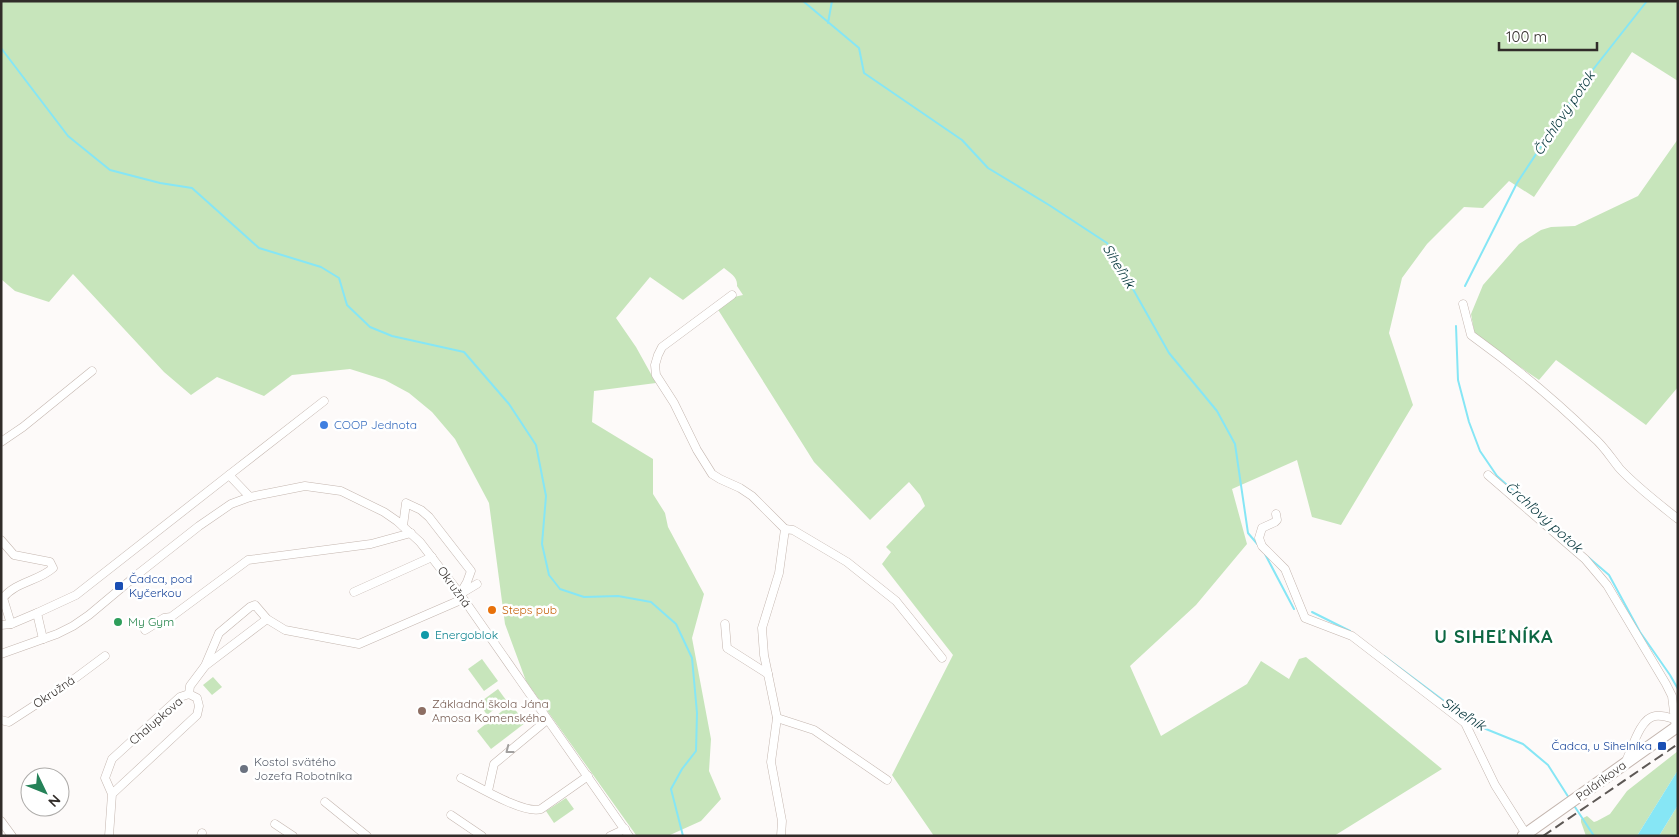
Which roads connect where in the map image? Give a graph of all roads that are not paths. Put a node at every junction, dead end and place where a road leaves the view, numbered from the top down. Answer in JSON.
{"nodes":[{"id":1,"x":732,"y":295,"type":"dead end"},
{"id":2,"x":1463,"y":304,"type":"dead end"},
{"id":3,"x":92,"y":371,"type":"dead end"},
{"id":4,"x":324,"y":401,"type":"dead end"},
{"id":5,"x":1,"y":442,"type":"edge"},
{"id":6,"x":228,"y":475,"type":"junction"},
{"id":7,"x":1488,"y":475,"type":"dead end"},
{"id":8,"x":250,"y":497,"type":"junction"},
{"id":9,"x":1276,"y":514,"type":"dead end"},
{"id":10,"x":1678,"y":519,"type":"edge"},
{"id":11,"x":404,"y":526,"type":"junction"},
{"id":12,"x":786,"y":529,"type":"junction"},
{"id":13,"x":411,"y":533,"type":"junction"},
{"id":14,"x":1,"y":540,"type":"edge"},
{"id":15,"x":432,"y":557,"type":"junction"},
{"id":16,"x":477,"y":584,"type":"dead end"},
{"id":17,"x":354,"y":592,"type":"dead end"},
{"id":18,"x":462,"y":597,"type":"junction"},
{"id":19,"x":37,"y":613,"type":"junction"},
{"id":20,"x":267,"y":619,"type":"junction"},
{"id":21,"x":11,"y":624,"type":"junction"},
{"id":22,"x":724,"y":624,"type":"dead end"},
{"id":23,"x":1,"y":625,"type":"edge"},
{"id":24,"x":145,"y":630,"type":"dead end"},
{"id":25,"x":43,"y":639,"type":"junction"},
{"id":26,"x":1,"y":654,"type":"edge"},
{"id":27,"x":105,"y":656,"type":"dead end"},
{"id":28,"x":942,"y":658,"type":"dead end"},
{"id":29,"x":205,"y":666,"type":"junction"},
{"id":30,"x":768,"y":674,"type":"junction"},
{"id":31,"x":189,"y":694,"type":"junction"},
{"id":32,"x":777,"y":718,"type":"junction"},
{"id":33,"x":1,"y":720,"type":"edge"},
{"id":34,"x":547,"y":720,"type":"junction"},
{"id":35,"x":1676,"y":724,"type":"edge"},
{"id":36,"x":1624,"y":764,"type":"junction"},
{"id":37,"x":588,"y":776,"type":"junction"},
{"id":38,"x":461,"y":778,"type":"dead end"},
{"id":39,"x":887,"y":780,"type":"dead end"},
{"id":40,"x":488,"y":791,"type":"junction"},
{"id":41,"x":112,"y":794,"type":"junction"},
{"id":42,"x":325,"y":802,"type":"dead end"},
{"id":43,"x":451,"y":815,"type":"dead end"},
{"id":44,"x":1,"y":821,"type":"edge"},
{"id":45,"x":275,"y":824,"type":"dead end"},
{"id":46,"x":627,"y":832,"type":"edge"},
{"id":47,"x":1525,"y":835,"type":"edge"},
{"id":48,"x":12,"y":836,"type":"edge"},
{"id":49,"x":109,"y":836,"type":"edge"},
{"id":50,"x":293,"y":836,"type":"edge"},
{"id":51,"x":367,"y":836,"type":"edge"},
{"id":52,"x":482,"y":836,"type":"edge"},
{"id":53,"x":610,"y":836,"type":"edge"},
{"id":54,"x":780,"y":836,"type":"edge"}],
"edges":[{"from":1,"to":12,"type":"street"},
{"from":2,"to":10,"type":"street"},
{"from":3,"to":5,"type":"street"},
{"from":4,"to":6,"type":"street"},
{"from":6,"to":8,"type":"street"},
{"from":6,"to":19,"type":"street"},
{"from":7,"to":35,"type":"street"},
{"from":8,"to":11,"type":"street","name":"Okružná"},
{"from":8,"to":25,"type":"street","name":"Okružná"},
{"from":9,"to":47,"type":"street"},
{"from":11,"to":13,"type":"street","name":"Okružná"},
{"from":11,"to":18,"type":"street"},
{"from":12,"to":28,"type":"street"},
{"from":12,"to":30,"type":"street"},
{"from":13,"to":15,"type":"street","name":"Okružná"},
{"from":13,"to":24,"type":"street"},
{"from":14,"to":21,"type":"street"},
{"from":15,"to":17,"type":"street"},
{"from":15,"to":18,"type":"street","name":"Okružná"},
{"from":16,"to":18,"type":"street"},
{"from":18,"to":20,"type":"street"},
{"from":18,"to":34,"type":"street","name":"Okružná"},
{"from":19,"to":21,"type":"street"},
{"from":19,"to":25,"type":"street"},
{"from":20,"to":29,"type":"street"},
{"from":20,"to":29,"type":"street"},
{"from":21,"to":23,"type":"street"},
{"from":22,"to":30,"type":"street"},
{"from":25,"to":26,"type":"street","name":"Okružná"},
{"from":27,"to":33,"type":"street","name":"Okružná"},
{"from":29,"to":31,"type":"street"},
{"from":30,"to":32,"type":"street"},
{"from":31,"to":41,"type":"street","name":"Chalupkova"},
{"from":31,"to":41,"type":"street","name":"Chalupkova"},
{"from":32,"to":39,"type":"street"},
{"from":32,"to":54,"type":"street"},
{"from":34,"to":37,"type":"street","name":"Okružná"},
{"from":34,"to":40,"type":"street","one_way":true},
{"from":35,"to":36,"type":"main road","name":"Palárikova"},
{"from":35,"to":36,"type":"street"},
{"from":36,"to":47,"type":"main road","name":"Palárikova"},
{"from":37,"to":40,"type":"street"},
{"from":37,"to":46,"type":"street","name":"Okružná"},
{"from":38,"to":40,"type":"street"},
{"from":41,"to":49,"type":"street","name":"Chalupkova"},
{"from":42,"to":51,"type":"street"},
{"from":43,"to":52,"type":"street"},
{"from":44,"to":48,"type":"street"},
{"from":45,"to":50,"type":"street"},
{"from":46,"to":53,"type":"street"}]}
